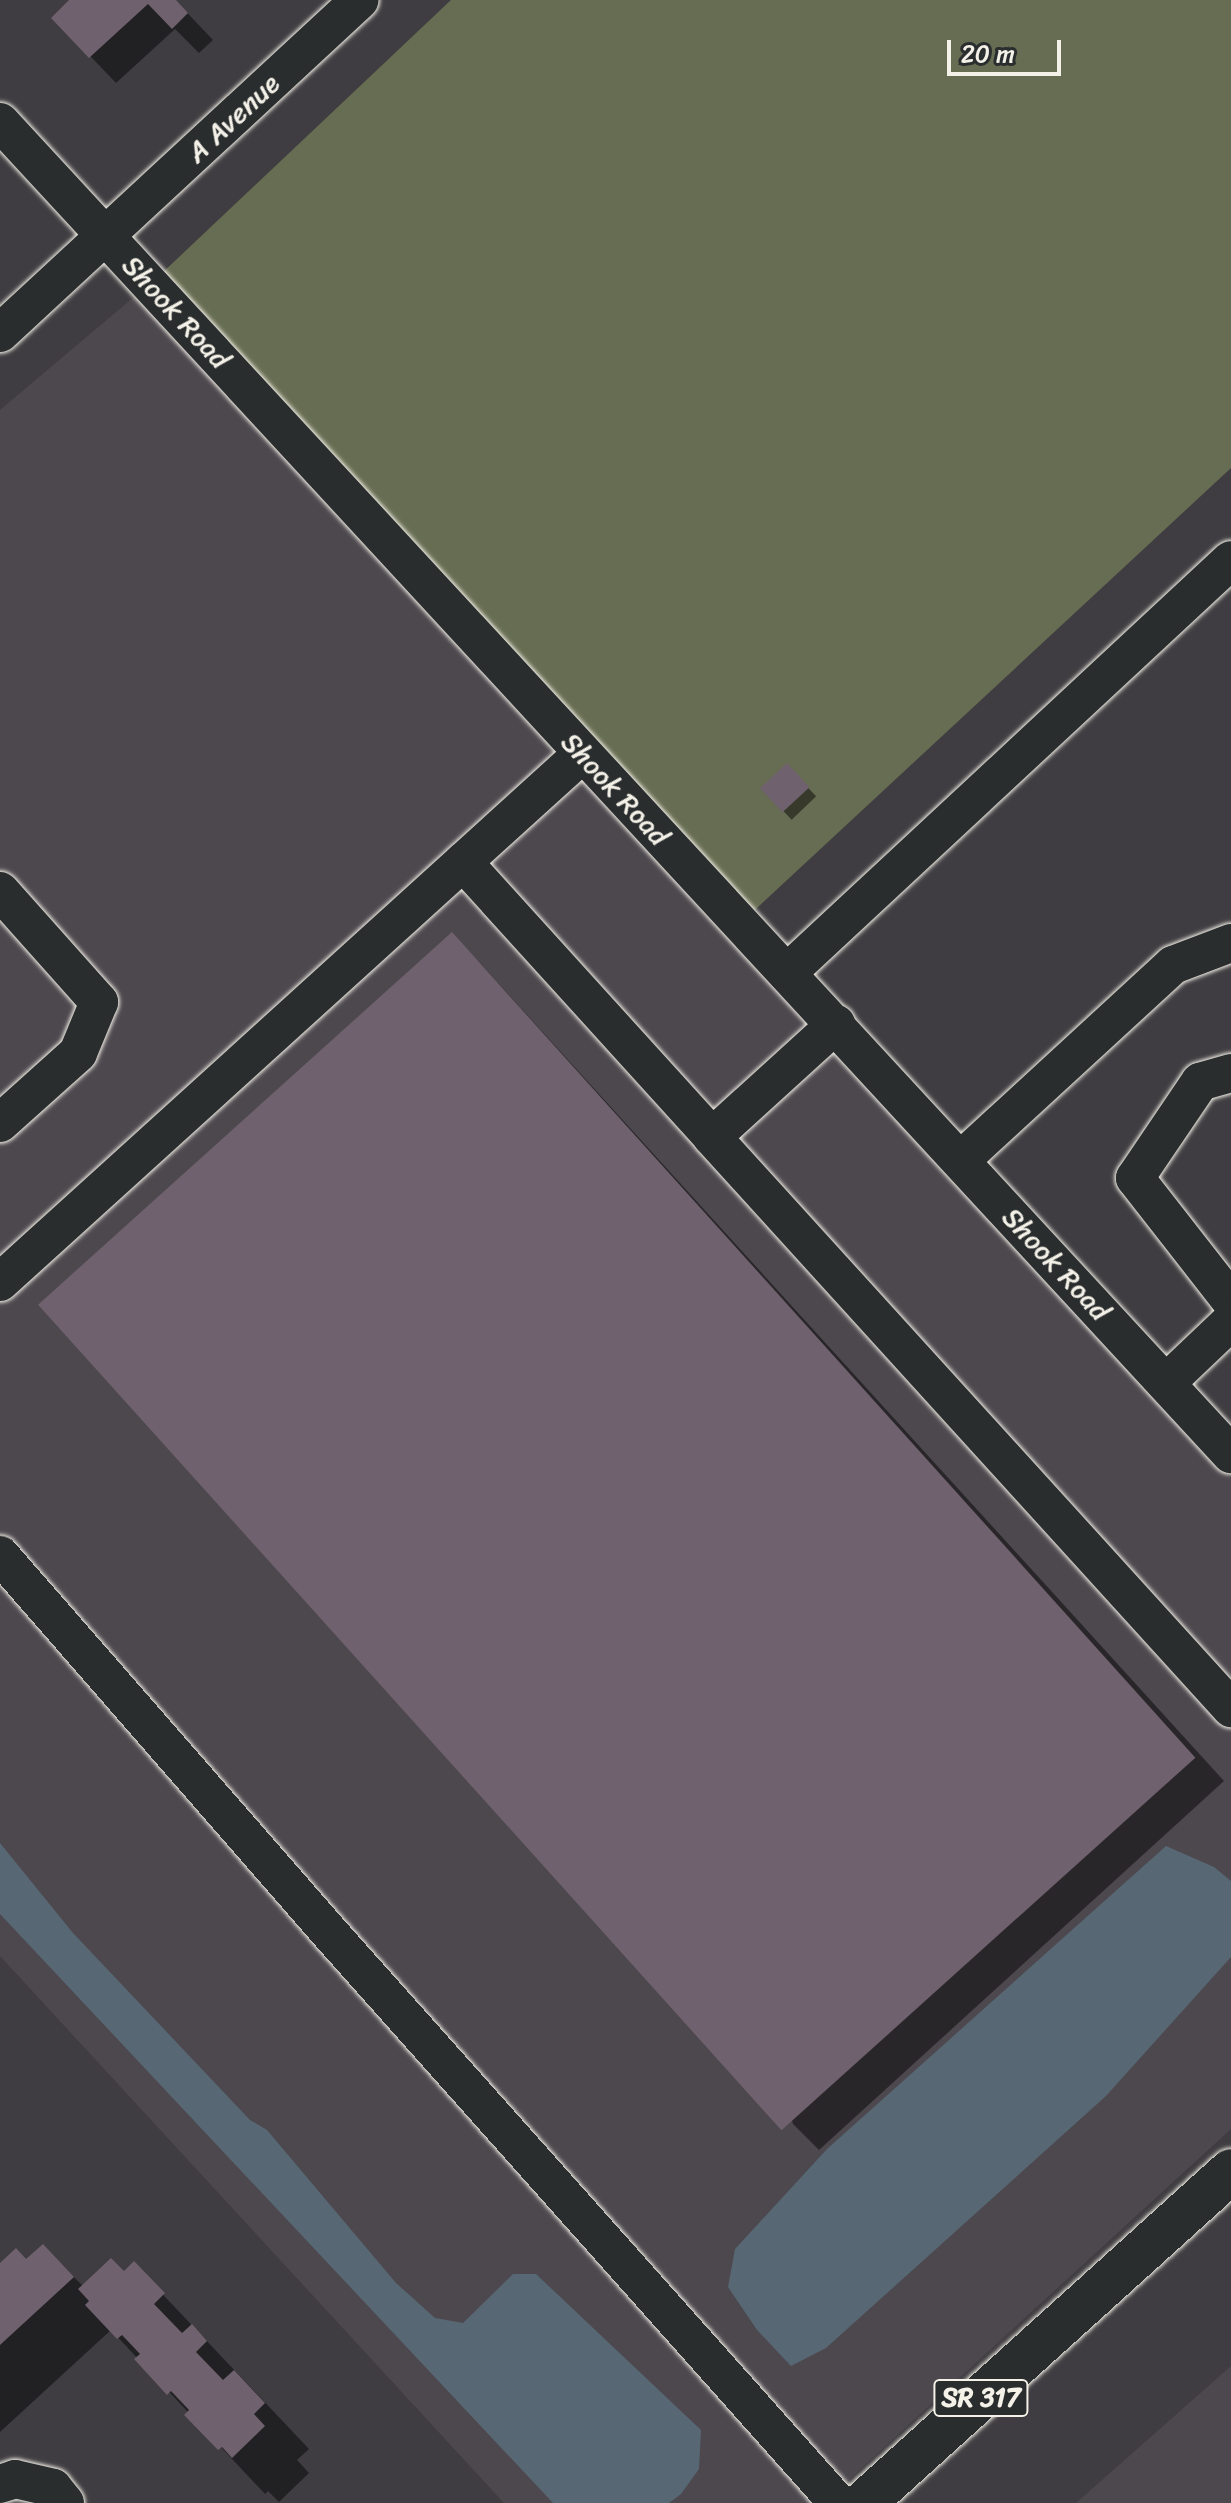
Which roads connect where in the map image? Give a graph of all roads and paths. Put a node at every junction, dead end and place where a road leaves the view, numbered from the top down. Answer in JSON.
{"nodes":[{"id":1,"x":360,"y":0,"type":"edge"},
{"id":2,"x":0,"y":122,"type":"edge"},
{"id":3,"x":105,"y":237,"type":"junction"},
{"id":4,"x":0,"y":333,"type":"edge"},
{"id":5,"x":1231,"y":560,"type":"edge"},
{"id":6,"x":582,"y":754,"type":"junction"},
{"id":7,"x":463,"y":862,"type":"junction"},
{"id":8,"x":0,"y":891,"type":"edge"},
{"id":9,"x":1231,"y":943,"type":"edge"},
{"id":10,"x":787,"y":973,"type":"junction"},
{"id":11,"x":836,"y":1024,"type":"junction"},
{"id":12,"x":1231,"y":1073,"type":"edge"},
{"id":13,"x":0,"y":1123,"type":"edge"},
{"id":14,"x":712,"y":1137,"type":"junction"},
{"id":15,"x":961,"y":1160,"type":"junction"},
{"id":16,"x":0,"y":1282,"type":"edge"},
{"id":17,"x":1231,"y":1301,"type":"edge"},
{"id":18,"x":1231,"y":1321,"type":"edge"},
{"id":19,"x":1166,"y":1383,"type":"junction"},
{"id":20,"x":1231,"y":1454,"type":"edge"},
{"id":21,"x":0,"y":1555,"type":"edge"},
{"id":22,"x":1231,"y":1708,"type":"edge"},
{"id":23,"x":1231,"y":2171,"type":"edge"},
{"id":24,"x":0,"y":2484,"type":"edge"},
{"id":25,"x":65,"y":2503,"type":"edge"},
{"id":26,"x":838,"y":2503,"type":"edge"},
{"id":27,"x":864,"y":2503,"type":"edge"}],
"edges":[{"from":1,"to":3,"type":"street","name":"A Avenue"},
{"from":2,"to":3,"type":"street","name":"Shook Road"},
{"from":3,"to":4,"type":"street","name":"A Avenue"},
{"from":3,"to":6,"type":"street","name":"Shook Road"},
{"from":5,"to":10,"type":"street"},
{"from":6,"to":7,"type":"street"},
{"from":6,"to":10,"type":"street","name":"Shook Road"},
{"from":7,"to":14,"type":"street"},
{"from":7,"to":16,"type":"street"},
{"from":8,"to":13,"type":"street"},
{"from":9,"to":15,"type":"street"},
{"from":10,"to":11,"type":"street","name":"Shook Road"},
{"from":11,"to":14,"type":"street"},
{"from":11,"to":15,"type":"street","name":"Shook Road"},
{"from":12,"to":17,"type":"street"},
{"from":14,"to":22,"type":"street"},
{"from":15,"to":19,"type":"street","name":"Shook Road"},
{"from":18,"to":19,"type":"street"},
{"from":19,"to":20,"type":"street","name":"Shook Road"},
{"from":21,"to":26,"type":"street"},
{"from":23,"to":27,"type":"main road","number":"SR 317"},
{"from":24,"to":25,"type":"street"}]}
